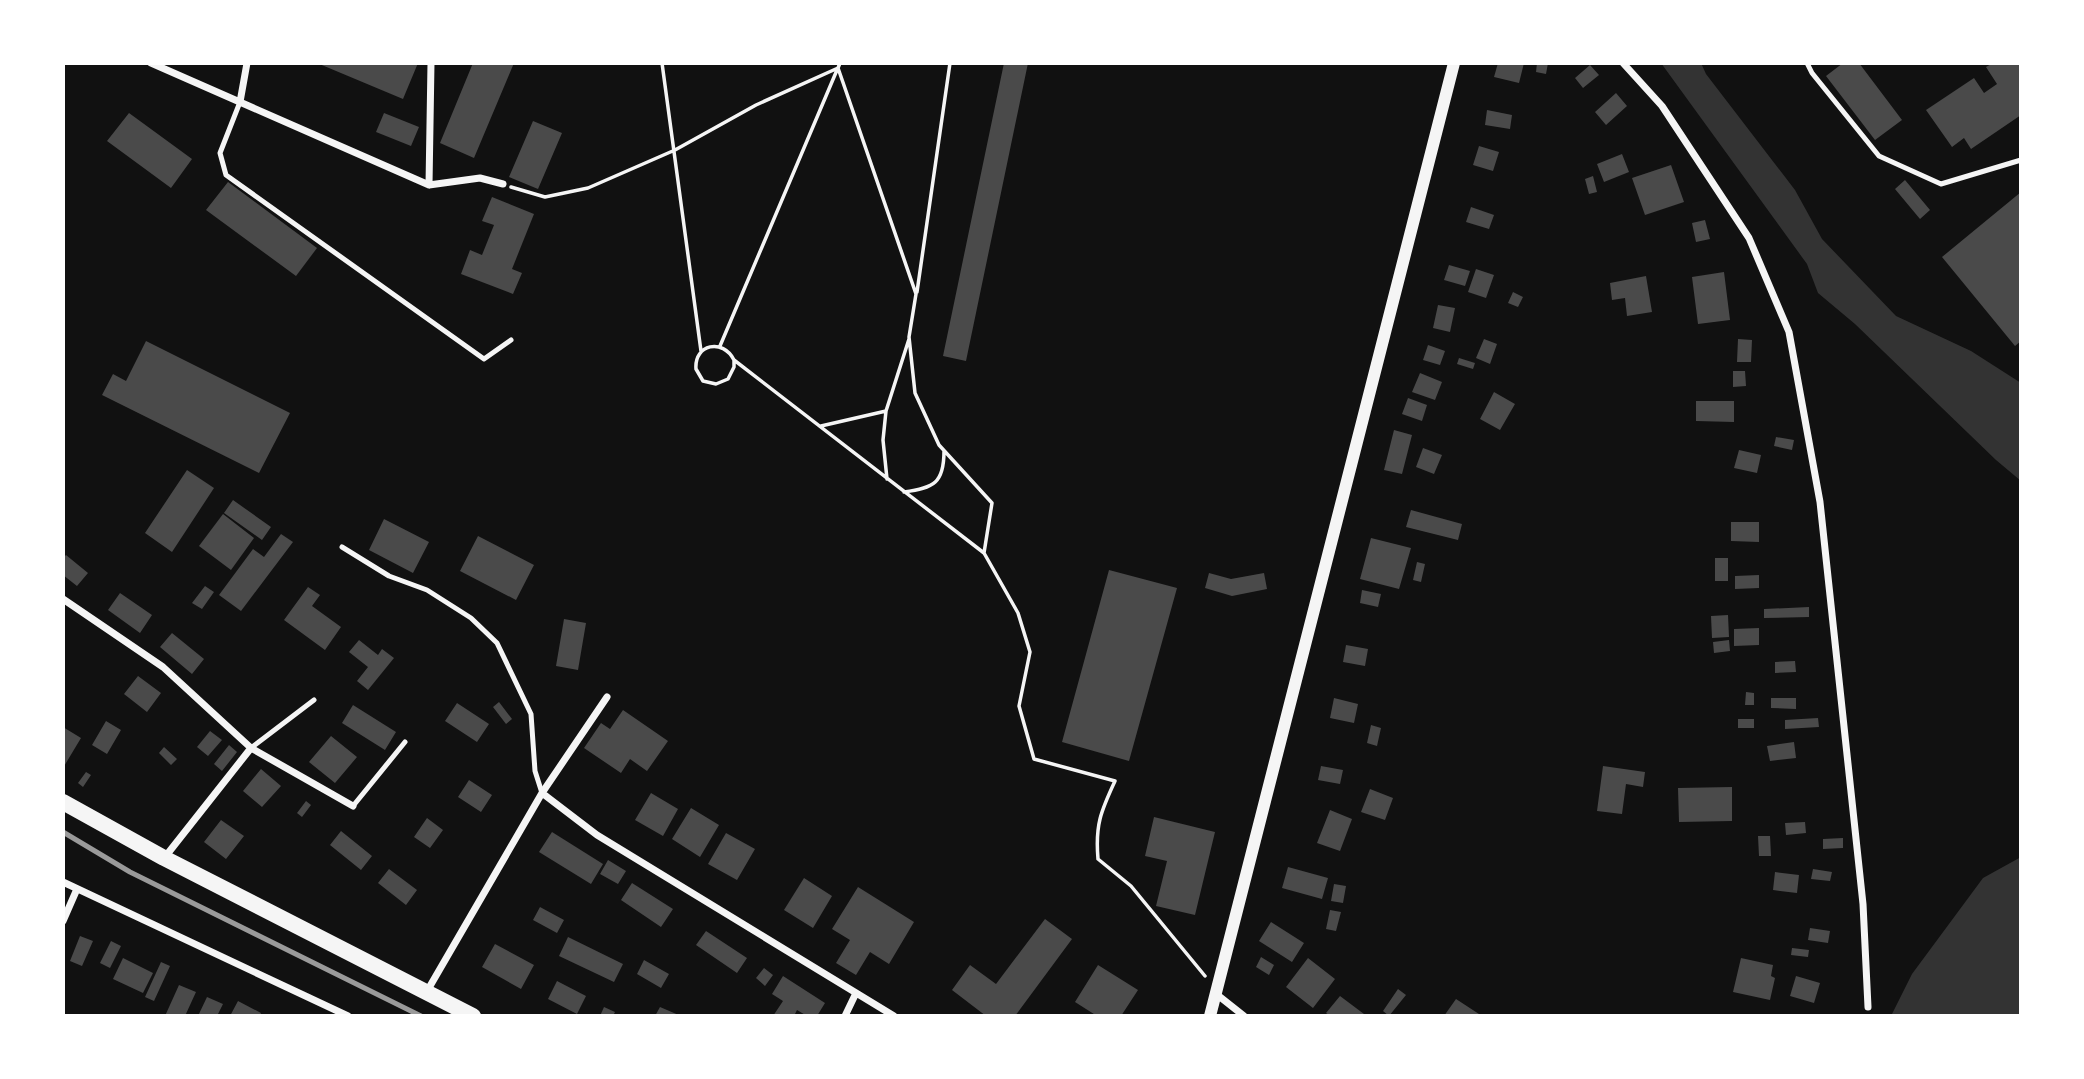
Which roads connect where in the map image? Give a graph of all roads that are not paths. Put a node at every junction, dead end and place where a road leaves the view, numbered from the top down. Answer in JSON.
{"nodes":[{"id":1,"x":151,"y":63,"type":"edge"},
{"id":2,"x":247,"y":63,"type":"edge"},
{"id":3,"x":431,"y":63,"type":"edge"},
{"id":4,"x":1454,"y":63,"type":"edge"},
{"id":5,"x":1623,"y":63,"type":"edge"},
{"id":6,"x":1807,"y":63,"type":"edge"},
{"id":7,"x":240,"y":102,"type":"junction"},
{"id":8,"x":2021,"y":160,"type":"edge"},
{"id":9,"x":503,"y":184,"type":"road end"},
{"id":10,"x":429,"y":185,"type":"junction"},
{"id":11,"x":511,"y":340,"type":"dead end"},
{"id":12,"x":341,"y":547,"type":"dead end"},
{"id":13,"x":63,"y":599,"type":"edge"},
{"id":14,"x":607,"y":697,"type":"dead end"},
{"id":15,"x":314,"y":700,"type":"dead end"},
{"id":16,"x":405,"y":742,"type":"dead end"},
{"id":17,"x":251,"y":748,"type":"junction"},
{"id":18,"x":542,"y":793,"type":"junction"},
{"id":19,"x":63,"y":802,"type":"edge"},
{"id":20,"x":353,"y":806,"type":"joint"},
{"id":21,"x":164,"y":858,"type":"junction"},
{"id":22,"x":63,"y":882,"type":"edge"},
{"id":23,"x":77,"y":889,"type":"junction"},
{"id":24,"x":63,"y":921,"type":"edge"},
{"id":25,"x":426,"y":993,"type":"junction"},
{"id":26,"x":856,"y":993,"type":"junction"},
{"id":27,"x":1215,"y":993,"type":"junction"},
{"id":28,"x":1868,"y":1007,"type":"dead end"},
{"id":29,"x":348,"y":1016,"type":"edge"},
{"id":30,"x":473,"y":1016,"type":"edge"},
{"id":31,"x":845,"y":1016,"type":"edge"},
{"id":32,"x":894,"y":1016,"type":"edge"},
{"id":33,"x":1210,"y":1016,"type":"edge"},
{"id":34,"x":1244,"y":1016,"type":"edge"}],
"edges":[{"from":1,"to":7,"type":"street"},
{"from":2,"to":7,"type":"street"},
{"from":3,"to":10,"type":"street"},
{"from":4,"to":27,"type":"street"},
{"from":5,"to":28,"type":"street"},
{"from":6,"to":8,"type":"lane"},
{"from":7,"to":10,"type":"street"},
{"from":7,"to":11,"type":"lane"},
{"from":9,"to":10,"type":"street"},
{"from":12,"to":18,"type":"lane"},
{"from":13,"to":17,"type":"street"},
{"from":14,"to":18,"type":"street"},
{"from":15,"to":17,"type":"lane"},
{"from":16,"to":20,"type":"lane"},
{"from":17,"to":20,"type":"street"},
{"from":17,"to":21,"type":"street"},
{"from":18,"to":25,"type":"street"},
{"from":18,"to":26,"type":"street"},
{"from":19,"to":21,"type":"main road"},
{"from":21,"to":25,"type":"main road"},
{"from":22,"to":23,"type":"street"},
{"from":23,"to":24,"type":"street"},
{"from":23,"to":29,"type":"street"},
{"from":25,"to":30,"type":"main road"},
{"from":26,"to":31,"type":"street"},
{"from":26,"to":32,"type":"street"},
{"from":27,"to":33,"type":"street"},
{"from":27,"to":34,"type":"street"}]}
